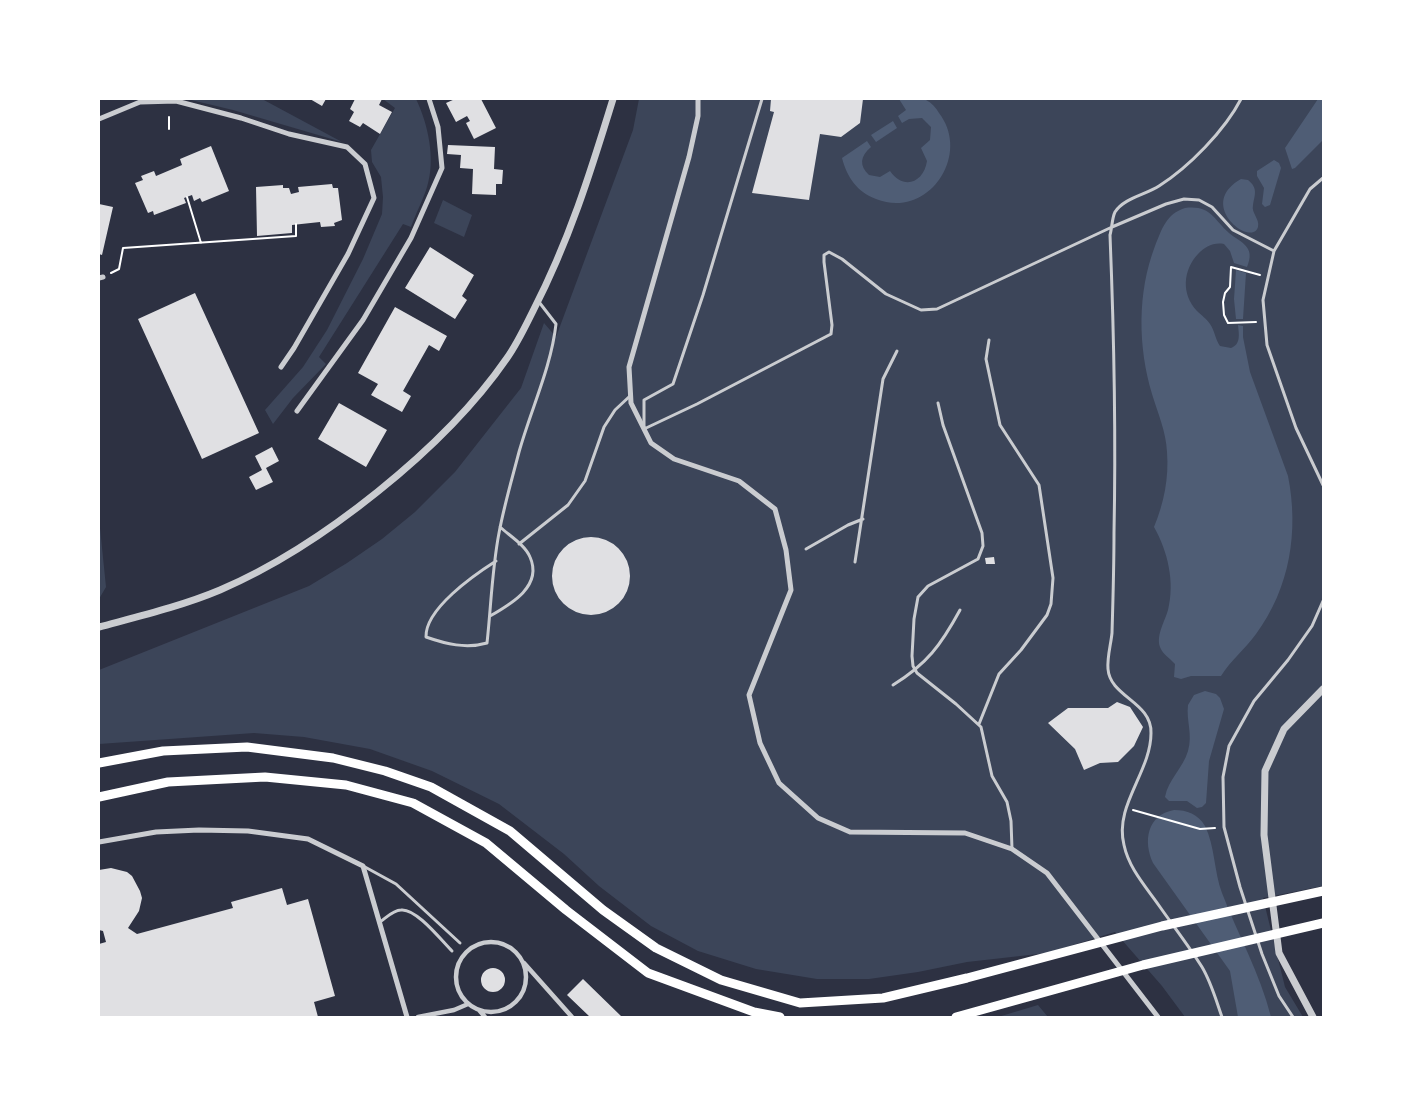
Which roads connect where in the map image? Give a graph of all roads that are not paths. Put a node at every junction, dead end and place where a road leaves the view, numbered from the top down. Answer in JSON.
{"nodes":[{"id":1,"x":429,"y":99,"type":"edge"},
{"id":2,"x":613,"y":99,"type":"edge"},
{"id":3,"x":698,"y":99,"type":"edge"},
{"id":4,"x":762,"y":99,"type":"edge"},
{"id":5,"x":1240,"y":99,"type":"edge"},
{"id":6,"x":99,"y":119,"type":"edge"},
{"id":7,"x":1323,"y":178,"type":"edge"},
{"id":8,"x":1112,"y":227,"type":"junction"},
{"id":9,"x":1274,"y":251,"type":"junction"},
{"id":10,"x":538,"y":301,"type":"junction"},
{"id":11,"x":989,"y":340,"type":"dead end"},
{"id":12,"x":897,"y":351,"type":"dead end"},
{"id":13,"x":281,"y":367,"type":"dead end"},
{"id":14,"x":631,"y":395,"type":"junction"},
{"id":15,"x":938,"y":403,"type":"dead end"},
{"id":16,"x":297,"y":411,"type":"dead end"},
{"id":17,"x":644,"y":429,"type":"junction"},
{"id":18,"x":1323,"y":485,"type":"edge"},
{"id":19,"x":862,"y":519,"type":"junction"},
{"id":20,"x":501,"y":527,"type":"junction"},
{"id":21,"x":519,"y":544,"type":"junction"},
{"id":22,"x":806,"y":549,"type":"dead end"},
{"id":23,"x":496,"y":561,"type":"junction"},
{"id":24,"x":855,"y":562,"type":"dead end"},
{"id":25,"x":1323,"y":602,"type":"edge"},
{"id":26,"x":960,"y":610,"type":"dead end"},
{"id":27,"x":490,"y":616,"type":"junction"},
{"id":28,"x":99,"y":627,"type":"edge"},
{"id":29,"x":916,"y":671,"type":"junction"},
{"id":30,"x":893,"y":684,"type":"dead end"},
{"id":31,"x":1323,"y":689,"type":"edge"},
{"id":32,"x":979,"y":724,"type":"junction"},
{"id":33,"x":99,"y":763,"type":"edge"},
{"id":34,"x":99,"y":796,"type":"edge"},
{"id":35,"x":99,"y":842,"type":"edge"},
{"id":36,"x":1012,"y":849,"type":"junction"},
{"id":37,"x":363,"y":866,"type":"junction"},
{"id":38,"x":1323,"y":891,"type":"edge"},
{"id":39,"x":380,"y":922,"type":"junction"},
{"id":40,"x":1323,"y":923,"type":"edge"},
{"id":41,"x":460,"y":943,"type":"dead end"},
{"id":42,"x":452,"y":951,"type":"dead end"},
{"id":43,"x":519,"y":957,"type":"junction"},
{"id":44,"x":468,"y":1004,"type":"junction"},
{"id":45,"x":478,"y":1010,"type":"junction"},
{"id":46,"x":1157,"y":1016,"type":"edge"},
{"id":47,"x":407,"y":1017,"type":"edge"},
{"id":48,"x":418,"y":1017,"type":"edge"},
{"id":49,"x":485,"y":1017,"type":"edge"},
{"id":50,"x":572,"y":1017,"type":"edge"},
{"id":51,"x":780,"y":1017,"type":"edge"},
{"id":52,"x":956,"y":1017,"type":"edge"},
{"id":53,"x":1222,"y":1017,"type":"edge"},
{"id":54,"x":1293,"y":1017,"type":"edge"},
{"id":55,"x":1313,"y":1017,"type":"edge"}],
"edges":[{"from":1,"to":16,"type":"street"},
{"from":2,"to":10,"type":"street"},
{"from":3,"to":14,"type":"street"},
{"from":4,"to":17,"type":"lane"},
{"from":5,"to":8,"type":"lane"},
{"from":6,"to":13,"type":"street"},
{"from":7,"to":9,"type":"lane"},
{"from":8,"to":9,"type":"lane"},
{"from":8,"to":17,"type":"lane"},
{"from":8,"to":53,"type":"lane"},
{"from":9,"to":18,"type":"lane"},
{"from":10,"to":20,"type":"lane"},
{"from":10,"to":28,"type":"street"},
{"from":11,"to":32,"type":"lane"},
{"from":12,"to":19,"type":"lane"},
{"from":14,"to":17,"type":"street"},
{"from":14,"to":21,"type":"lane"},
{"from":15,"to":29,"type":"lane"},
{"from":17,"to":36,"type":"street"},
{"from":19,"to":22,"type":"lane"},
{"from":19,"to":24,"type":"lane"},
{"from":20,"to":21,"type":"lane"},
{"from":20,"to":23,"type":"lane"},
{"from":21,"to":27,"type":"lane"},
{"from":23,"to":27,"type":"lane"},
{"from":23,"to":27,"type":"lane"},
{"from":25,"to":54,"type":"lane"},
{"from":26,"to":29,"type":"lane"},
{"from":29,"to":30,"type":"lane"},
{"from":29,"to":32,"type":"lane"},
{"from":31,"to":55,"type":"street"},
{"from":32,"to":36,"type":"lane"},
{"from":33,"to":38,"type":"highway"},
{"from":34,"to":51,"type":"highway"},
{"from":35,"to":37,"type":"street"},
{"from":36,"to":46,"type":"street"},
{"from":37,"to":39,"type":"street"},
{"from":37,"to":41,"type":"lane"},
{"from":39,"to":42,"type":"lane"},
{"from":39,"to":47,"type":"street"},
{"from":40,"to":52,"type":"highway"},
{"from":43,"to":44,"type":"street"},
{"from":43,"to":45,"type":"street"},
{"from":43,"to":50,"type":"street"},
{"from":44,"to":45,"type":"street"},
{"from":44,"to":48,"type":"street"},
{"from":45,"to":49,"type":"street"}]}
